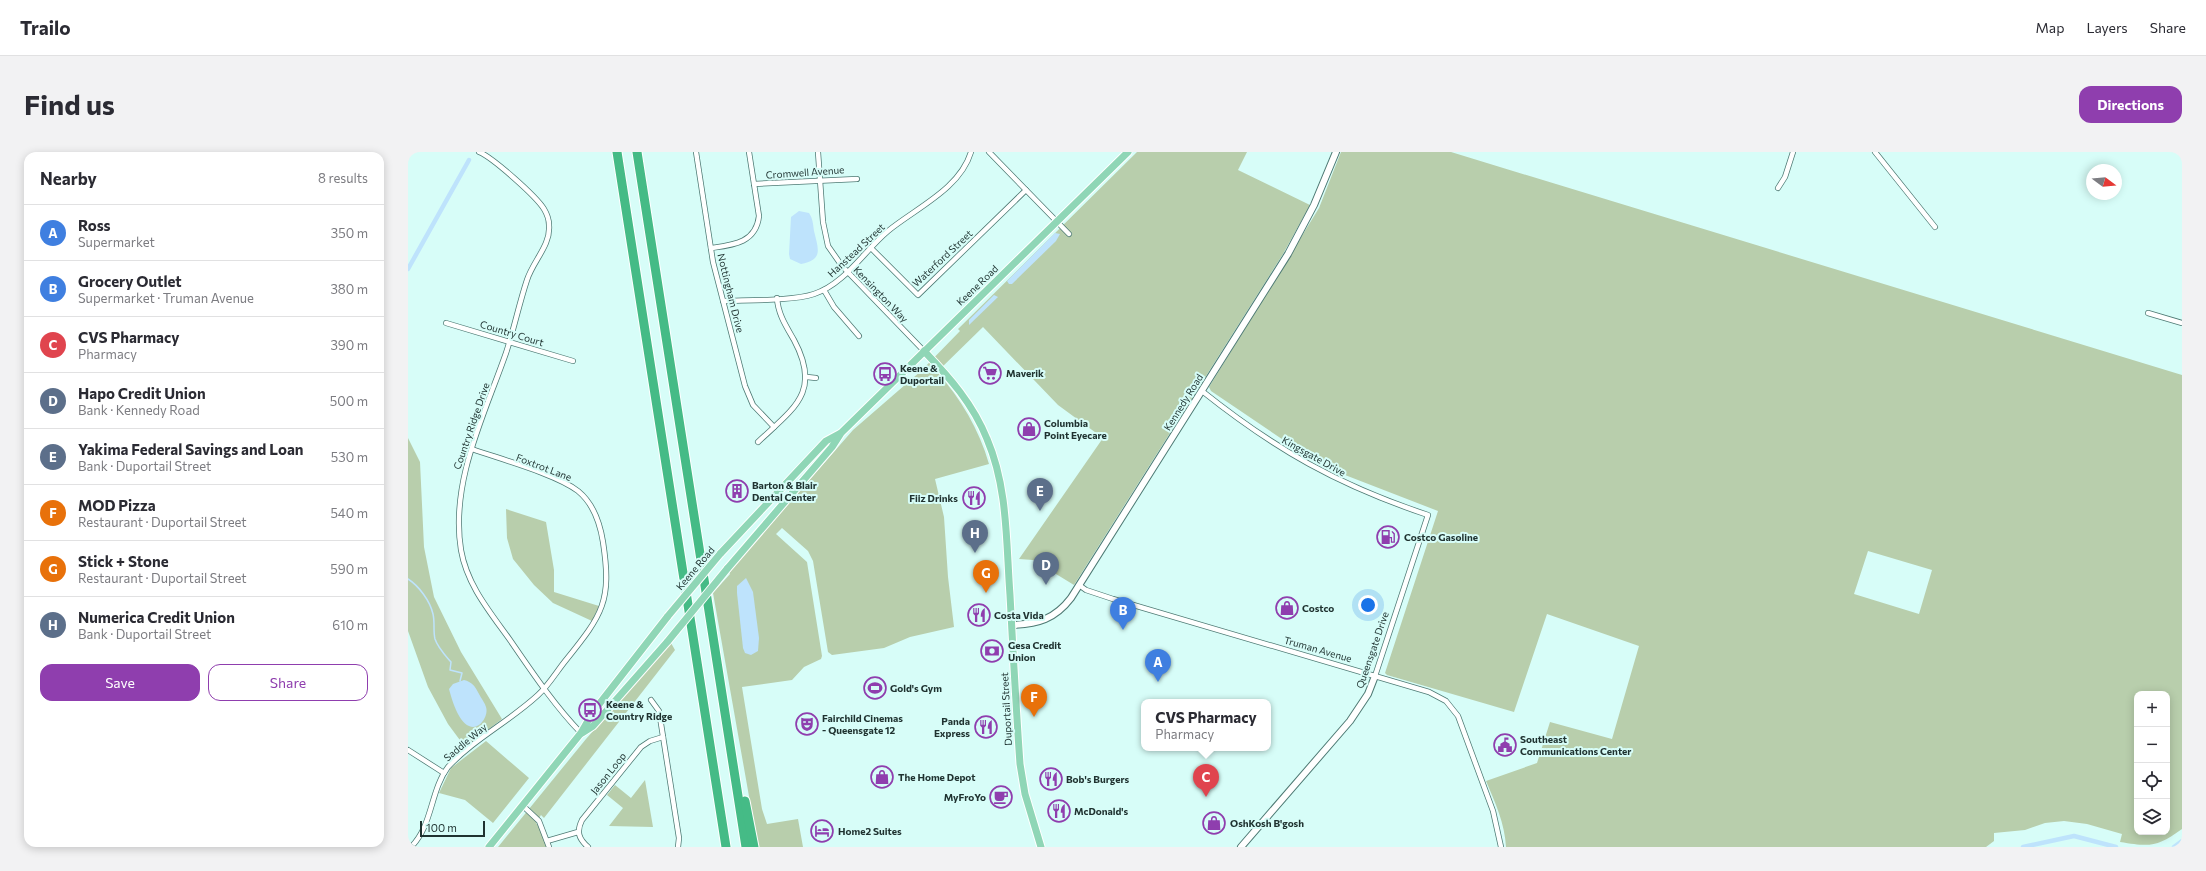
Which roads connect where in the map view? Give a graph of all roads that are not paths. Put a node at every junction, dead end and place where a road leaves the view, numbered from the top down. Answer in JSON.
{"nodes":[{"id":1,"x":479,"y":152,"type":"edge"},
{"id":2,"x":617,"y":152,"type":"edge"},
{"id":3,"x":637,"y":152,"type":"edge"},
{"id":4,"x":696,"y":152,"type":"edge"},
{"id":5,"x":749,"y":152,"type":"edge"},
{"id":6,"x":818,"y":152,"type":"edge"},
{"id":7,"x":971,"y":152,"type":"edge"},
{"id":8,"x":989,"y":152,"type":"edge"},
{"id":9,"x":1128,"y":152,"type":"edge"},
{"id":10,"x":1336,"y":152,"type":"edge"},
{"id":11,"x":1793,"y":152,"type":"edge"},
{"id":12,"x":1875,"y":152,"type":"edge"},
{"id":13,"x":857,"y":180,"type":"dead end"},
{"id":14,"x":820,"y":181,"type":"junction"},
{"id":15,"x":754,"y":184,"type":"junction"},
{"id":16,"x":1778,"y":188,"type":"dead end"},
{"id":17,"x":1026,"y":190,"type":"junction"},
{"id":18,"x":1056,"y":222,"type":"junction"},
{"id":19,"x":1936,"y":227,"type":"dead end"},
{"id":20,"x":1069,"y":234,"type":"dead end"},
{"id":21,"x":711,"y":248,"type":"junction"},
{"id":22,"x":871,"y":248,"type":"junction"},
{"id":23,"x":847,"y":272,"type":"junction"},
{"id":24,"x":824,"y":290,"type":"junction"},
{"id":25,"x":777,"y":298,"type":"junction"},
{"id":26,"x":723,"y":301,"type":"junction"},
{"id":27,"x":2148,"y":313,"type":"dead end"},
{"id":28,"x":446,"y":323,"type":"dead end"},
{"id":29,"x":2182,"y":323,"type":"edge"},
{"id":30,"x":859,"y":336,"type":"dead end"},
{"id":31,"x":509,"y":342,"type":"junction"},
{"id":32,"x":924,"y":351,"type":"junction"},
{"id":33,"x":573,"y":361,"type":"dead end"},
{"id":34,"x":807,"y":377,"type":"junction"},
{"id":35,"x":816,"y":378,"type":"dead end"},
{"id":36,"x":1202,"y":391,"type":"junction"},
{"id":37,"x":774,"y":427,"type":"junction"},
{"id":38,"x":841,"y":433,"type":"junction"},
{"id":39,"x":758,"y":442,"type":"dead end"},
{"id":40,"x":472,"y":449,"type":"junction"},
{"id":41,"x":769,"y":500,"type":"junction"},
{"id":42,"x":1428,"y":515,"type":"joint"},
{"id":43,"x":757,"y":533,"type":"junction"},
{"id":44,"x":1079,"y":585,"type":"junction"},
{"id":45,"x":1012,"y":625,"type":"junction"},
{"id":46,"x":1375,"y":676,"type":"junction"},
{"id":47,"x":544,"y":689,"type":"junction"},
{"id":48,"x":652,"y":700,"type":"dead end"},
{"id":49,"x":726,"y":724,"type":"junction"},
{"id":50,"x":581,"y":733,"type":"junction"},
{"id":51,"x":663,"y":737,"type":"junction"},
{"id":52,"x":408,"y":750,"type":"edge"},
{"id":53,"x":444,"y":773,"type":"junction"},
{"id":54,"x":716,"y":785,"type":"junction"},
{"id":55,"x":522,"y":805,"type":"junction"},
{"id":56,"x":578,"y":832,"type":"junction"},
{"id":57,"x":547,"y":841,"type":"junction"},
{"id":58,"x":411,"y":847,"type":"edge"},
{"id":59,"x":489,"y":847,"type":"edge"},
{"id":60,"x":548,"y":847,"type":"edge"},
{"id":61,"x":588,"y":847,"type":"edge"},
{"id":62,"x":678,"y":847,"type":"edge"},
{"id":63,"x":720,"y":847,"type":"edge"},
{"id":64,"x":726,"y":847,"type":"edge"},
{"id":65,"x":746,"y":847,"type":"edge"},
{"id":66,"x":754,"y":847,"type":"edge"},
{"id":67,"x":1041,"y":847,"type":"edge"},
{"id":68,"x":1241,"y":847,"type":"edge"},
{"id":69,"x":1501,"y":847,"type":"edge"}],
"edges":[{"from":1,"to":31,"type":"street","name":"Country Ridge Drive"},
{"from":2,"to":54,"type":"highway"},
{"from":3,"to":49,"type":"highway"},
{"from":4,"to":21,"type":"street","name":"Nottingham Drive"},
{"from":5,"to":15,"type":"street"},
{"from":6,"to":14,"type":"street","name":"Kensington Way"},
{"from":7,"to":22,"type":"street","name":"Hanstead Street"},
{"from":8,"to":17,"type":"street"},
{"from":9,"to":18,"type":"main road","name":"Keene Road"},
{"from":10,"to":36,"type":"street","name":"Kennedy Road"},
{"from":11,"to":16,"type":"street"},
{"from":12,"to":19,"type":"street"},
{"from":13,"to":14,"type":"street","name":"Cromwell Avenue"},
{"from":14,"to":15,"type":"street","name":"Cromwell Avenue"},
{"from":14,"to":23,"type":"street","name":"Kensington Way"},
{"from":15,"to":21,"type":"street"},
{"from":17,"to":18,"type":"street"},
{"from":17,"to":22,"type":"street","name":"Waterford Street"},
{"from":18,"to":20,"type":"street"},
{"from":18,"to":32,"type":"main road","name":"Keene Road"},
{"from":21,"to":26,"type":"street","name":"Nottingham Drive"},
{"from":22,"to":23,"type":"street","name":"Hanstead Street"},
{"from":23,"to":24,"type":"street","name":"Hanstead Street"},
{"from":23,"to":32,"type":"street","name":"Kensington Way"},
{"from":24,"to":25,"type":"street","name":"Hanstead Street"},
{"from":24,"to":30,"type":"street"},
{"from":25,"to":26,"type":"street","name":"Hanstead Street"},
{"from":25,"to":34,"type":"street"},
{"from":26,"to":37,"type":"street","name":"Nottingham Drive"},
{"from":27,"to":29,"type":"street"},
{"from":28,"to":31,"type":"street","name":"Country Court"},
{"from":31,"to":33,"type":"street","name":"Country Court"},
{"from":31,"to":40,"type":"street","name":"Country Ridge Drive"},
{"from":32,"to":38,"type":"main road","name":"Keene Road"},
{"from":32,"to":45,"type":"main road","name":"Duportail Street"},
{"from":34,"to":35,"type":"street"},
{"from":34,"to":37,"type":"street"},
{"from":36,"to":42,"type":"street","name":"Kingsgate Drive"},
{"from":36,"to":44,"type":"street","name":"Kennedy Road"},
{"from":37,"to":39,"type":"street"},
{"from":38,"to":41,"type":"main road","name":"Keene Road"},
{"from":38,"to":43,"type":"main road","name":"Keene Road"},
{"from":40,"to":47,"type":"street","name":"Country Ridge Drive"},
{"from":40,"to":47,"type":"street","name":"Foxtrot Lane"},
{"from":41,"to":43,"type":"main road"},
{"from":41,"to":50,"type":"main road","name":"Keene Road","bridge":true},
{"from":42,"to":46,"type":"street","name":"Queensgate Drive"},
{"from":43,"to":50,"type":"main road","name":"Keene Road","bridge":true},
{"from":44,"to":45,"type":"street","name":"Kennedy Road"},
{"from":44,"to":46,"type":"street","name":"Truman Avenue"},
{"from":45,"to":67,"type":"main road","name":"Duportail Street"},
{"from":46,"to":68,"type":"street","name":"Queensgate Drive"},
{"from":46,"to":69,"type":"street","name":"Truman Avenue"},
{"from":47,"to":50,"type":"street","name":"Country Ridge Drive"},
{"from":47,"to":53,"type":"street","name":"Saddle Way"},
{"from":48,"to":51,"type":"street"},
{"from":49,"to":65,"type":"highway"},
{"from":49,"to":66,"type":"highway"},
{"from":50,"to":55,"type":"main road","name":"Keene Road"},
{"from":51,"to":56,"type":"street","name":"Jason Loop"},
{"from":51,"to":62,"type":"street"},
{"from":52,"to":53,"type":"street"},
{"from":53,"to":58,"type":"street","name":"Saddle Way"},
{"from":54,"to":63,"type":"highway"},
{"from":54,"to":64,"type":"highway"},
{"from":55,"to":57,"type":"street"},
{"from":55,"to":59,"type":"main road","name":"Keene Road"},
{"from":56,"to":57,"type":"street"},
{"from":56,"to":61,"type":"street"},
{"from":57,"to":60,"type":"street"}]}
